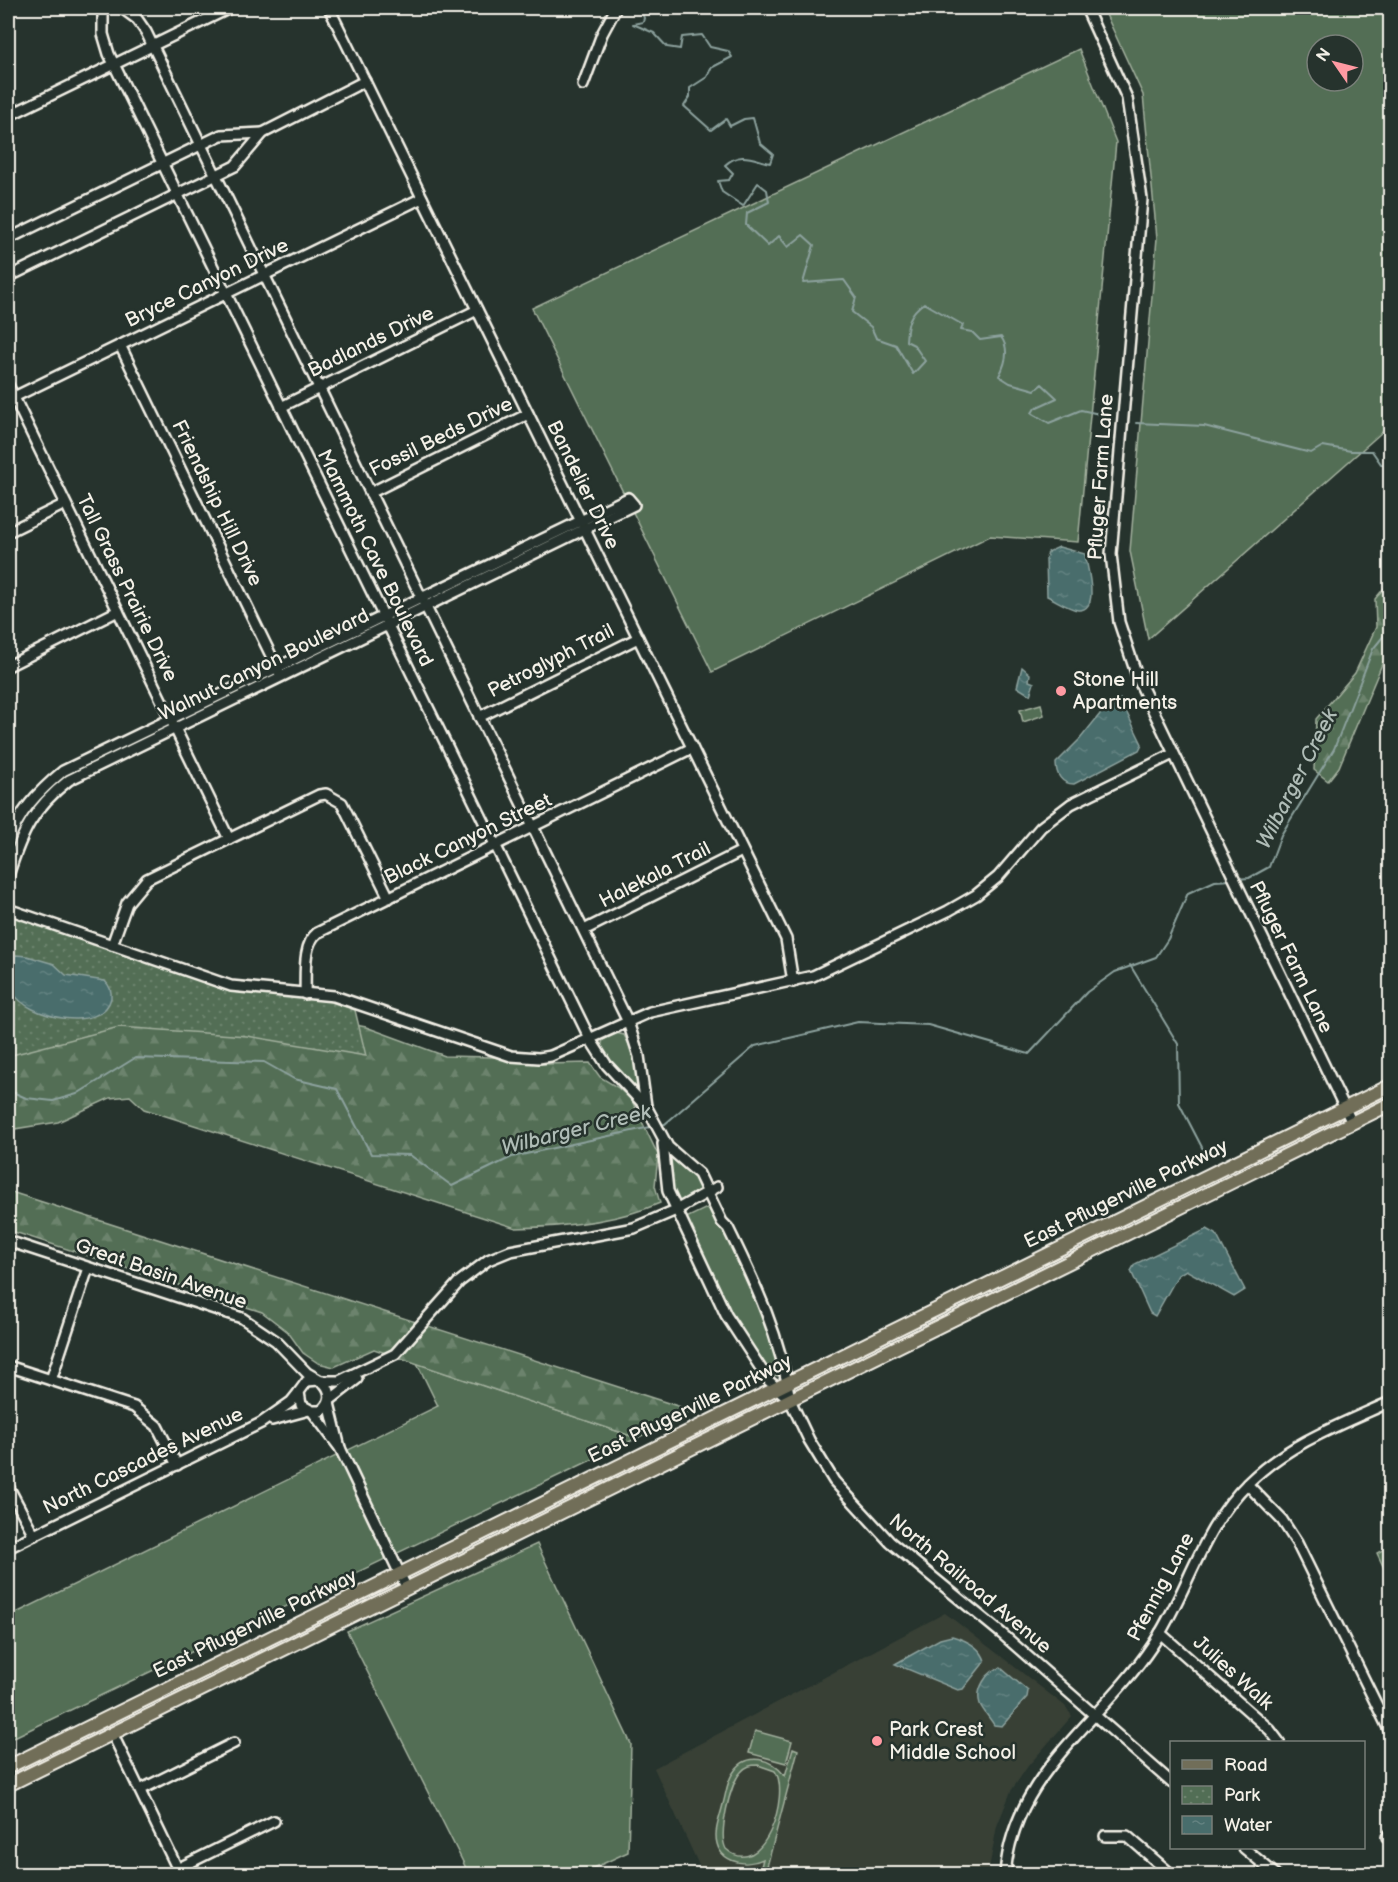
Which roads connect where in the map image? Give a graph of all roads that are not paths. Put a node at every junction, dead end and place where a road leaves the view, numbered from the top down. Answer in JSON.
{"nodes":[{"id":1,"x":103,"y":8,"type":"edge"},
{"id":2,"x":122,"y":8,"type":"edge"},
{"id":3,"x":230,"y":8,"type":"edge"},
{"id":4,"x":329,"y":8,"type":"edge"},
{"id":5,"x":616,"y":8,"type":"edge"},
{"id":6,"x":1086,"y":8,"type":"edge"},
{"id":7,"x":152,"y":46,"type":"junction"},
{"id":8,"x":114,"y":64,"type":"junction"},
{"id":9,"x":365,"y":81,"type":"junction"},
{"id":10,"x":583,"y":85,"type":"dead end"},
{"id":11,"x":8,"y":116,"type":"edge"},
{"id":12,"x":263,"y":133,"type":"junction"},
{"id":13,"x":201,"y":145,"type":"junction"},
{"id":14,"x":162,"y":164,"type":"junction"},
{"id":15,"x":216,"y":175,"type":"junction"},
{"id":16,"x":177,"y":194,"type":"junction"},
{"id":17,"x":422,"y":198,"type":"junction"},
{"id":18,"x":8,"y":239,"type":"edge"},
{"id":19,"x":264,"y":275,"type":"junction"},
{"id":20,"x":8,"y":276,"type":"edge"},
{"id":21,"x":226,"y":294,"type":"junction"},
{"id":22,"x":477,"y":310,"type":"junction"},
{"id":23,"x":120,"y":345,"type":"junction"},
{"id":24,"x":8,"y":385,"type":"edge"},
{"id":25,"x":319,"y":388,"type":"junction"},
{"id":26,"x":10,"y":399,"type":"edge"},
{"id":27,"x":281,"y":407,"type":"junction"},
{"id":28,"x":528,"y":414,"type":"junction"},
{"id":29,"x":370,"y":492,"type":"junction"},
{"id":30,"x":65,"y":504,"type":"junction"},
{"id":31,"x":583,"y":525,"type":"junction"},
{"id":32,"x":8,"y":532,"type":"edge"},
{"id":33,"x":424,"y":603,"type":"junction"},
{"id":34,"x":118,"y":611,"type":"junction"},
{"id":35,"x":383,"y":616,"type":"junction"},
{"id":36,"x":388,"y":625,"type":"junction"},
{"id":37,"x":638,"y":638,"type":"junction"},
{"id":38,"x":8,"y":666,"type":"edge"},
{"id":39,"x":279,"y":673,"type":"junction"},
{"id":40,"x":480,"y":717,"type":"junction"},
{"id":41,"x":173,"y":724,"type":"junction"},
{"id":42,"x":692,"y":748,"type":"junction"},
{"id":43,"x":1173,"y":754,"type":"junction"},
{"id":44,"x":534,"y":827,"type":"junction"},
{"id":45,"x":229,"y":839,"type":"junction"},
{"id":46,"x":8,"y":844,"type":"edge"},
{"id":47,"x":495,"y":844,"type":"junction"},
{"id":48,"x":742,"y":851,"type":"junction"},
{"id":49,"x":8,"y":876,"type":"edge"},
{"id":50,"x":389,"y":898,"type":"junction"},
{"id":51,"x":8,"y":909,"type":"edge"},
{"id":52,"x":584,"y":930,"type":"junction"},
{"id":53,"x":112,"y":945,"type":"junction"},
{"id":54,"x":794,"y":982,"type":"junction"},
{"id":55,"x":305,"y":994,"type":"junction"},
{"id":56,"x":628,"y":1022,"type":"junction"},
{"id":57,"x":590,"y":1039,"type":"junction"},
{"id":58,"x":1390,"y":1086,"type":"edge"},
{"id":59,"x":1390,"y":1104,"type":"edge"},
{"id":60,"x":647,"y":1108,"type":"junction"},
{"id":61,"x":1345,"y":1108,"type":"junction"},
{"id":62,"x":1352,"y":1123,"type":"junction"},
{"id":63,"x":663,"y":1140,"type":"junction"},
{"id":64,"x":712,"y":1189,"type":"junction"},
{"id":65,"x":676,"y":1210,"type":"junction"},
{"id":66,"x":8,"y":1241,"type":"edge"},
{"id":67,"x":1067,"y":1245,"type":"junction"},
{"id":68,"x":1075,"y":1260,"type":"junction"},
{"id":69,"x":88,"y":1268,"type":"junction"},
{"id":70,"x":293,"y":1358,"type":"junction"},
{"id":71,"x":386,"y":1359,"type":"junction"},
{"id":72,"x":8,"y":1366,"type":"edge"},
{"id":73,"x":51,"y":1380,"type":"junction"},
{"id":74,"x":320,"y":1381,"type":"junction"},
{"id":75,"x":782,"y":1385,"type":"junction"},
{"id":76,"x":299,"y":1390,"type":"junction"},
{"id":77,"x":329,"y":1401,"type":"junction"},
{"id":78,"x":790,"y":1401,"type":"junction"},
{"id":79,"x":1390,"y":1402,"type":"edge"},
{"id":80,"x":310,"y":1411,"type":"junction"},
{"id":81,"x":261,"y":1423,"type":"junction"},
{"id":82,"x":340,"y":1449,"type":"junction"},
{"id":83,"x":177,"y":1465,"type":"junction"},
{"id":84,"x":1247,"y":1484,"type":"junction"},
{"id":85,"x":8,"y":1486,"type":"edge"},
{"id":86,"x":34,"y":1535,"type":"junction"},
{"id":87,"x":8,"y":1548,"type":"edge"},
{"id":88,"x":400,"y":1575,"type":"junction"},
{"id":89,"x":407,"y":1589,"type":"junction"},
{"id":90,"x":1160,"y":1633,"type":"junction"},
{"id":91,"x":1095,"y":1715,"type":"junction"},
{"id":92,"x":1390,"y":1732,"type":"edge"},
{"id":93,"x":112,"y":1733,"type":"junction"},
{"id":94,"x":1278,"y":1741,"type":"edge"},
{"id":95,"x":234,"y":1743,"type":"dead end"},
{"id":96,"x":8,"y":1767,"type":"edge"},
{"id":97,"x":1170,"y":1781,"type":"edge"},
{"id":98,"x":8,"y":1785,"type":"edge"},
{"id":99,"x":140,"y":1790,"type":"junction"},
{"id":100,"x":274,"y":1821,"type":"dead end"},
{"id":101,"x":1105,"y":1836,"type":"dead end"},
{"id":102,"x":1245,"y":1849,"type":"edge"},
{"id":103,"x":179,"y":1872,"type":"edge"},
{"id":104,"x":1005,"y":1875,"type":"edge"},
{"id":105,"x":1171,"y":1875,"type":"edge"},
{"id":106,"x":1275,"y":1875,"type":"edge"}],
"edges":[{"from":1,"to":8,"type":"street","name":"Mammoth Cave Boulevard"},
{"from":2,"to":7,"type":"street","name":"Mammoth Cave Boulevard"},
{"from":3,"to":7,"type":"street"},
{"from":4,"to":9,"type":"street","name":"Bandelier Drive"},
{"from":5,"to":10,"type":"street"},
{"from":6,"to":43,"type":"street","name":"Pfluger Farm Lane"},
{"from":7,"to":8,"type":"street"},
{"from":7,"to":13,"type":"street","name":"Mammoth Cave Boulevard"},
{"from":8,"to":11,"type":"street"},
{"from":8,"to":14,"type":"street","name":"Mammoth Cave Boulevard"},
{"from":9,"to":12,"type":"street"},
{"from":9,"to":17,"type":"street","name":"Bandelier Drive"},
{"from":12,"to":13,"type":"street"},
{"from":12,"to":15,"type":"street"},
{"from":13,"to":14,"type":"street"},
{"from":13,"to":15,"type":"street","name":"Mammoth Cave Boulevard"},
{"from":14,"to":16,"type":"street","name":"Mammoth Cave Boulevard"},
{"from":14,"to":18,"type":"street"},
{"from":15,"to":16,"type":"street"},
{"from":15,"to":19,"type":"street","name":"Mammoth Cave Boulevard"},
{"from":16,"to":20,"type":"street"},
{"from":16,"to":21,"type":"street","name":"Mammoth Cave Boulevard"},
{"from":17,"to":19,"type":"street","name":"Bryce Canyon Drive"},
{"from":17,"to":22,"type":"street","name":"Bandelier Drive"},
{"from":19,"to":21,"type":"street","name":"Bryce Canyon Drive"},
{"from":19,"to":25,"type":"street","name":"Mammoth Cave Boulevard"},
{"from":21,"to":23,"type":"street","name":"Bryce Canyon Drive"},
{"from":21,"to":27,"type":"street","name":"Mammoth Cave Boulevard"},
{"from":22,"to":25,"type":"street","name":"Badlands Drive"},
{"from":22,"to":28,"type":"street","name":"Bandelier Drive"},
{"from":23,"to":26,"type":"street","name":"Bryce Canyon Drive"},
{"from":23,"to":39,"type":"street","name":"Friendship Hill Drive"},
{"from":24,"to":26,"type":"street","name":"Tall Grass Prairie Drive"},
{"from":25,"to":27,"type":"street","name":"Badlands Drive"},
{"from":25,"to":29,"type":"street","name":"Mammoth Cave Boulevard"},
{"from":26,"to":30,"type":"street","name":"Tall Grass Prairie Drive"},
{"from":27,"to":35,"type":"street","name":"Mammoth Cave Boulevard"},
{"from":28,"to":29,"type":"street","name":"Fossil Beds Drive"},
{"from":28,"to":31,"type":"street","name":"Bandelier Drive"},
{"from":29,"to":33,"type":"street","name":"Mammoth Cave Boulevard"},
{"from":30,"to":32,"type":"street"},
{"from":30,"to":34,"type":"street","name":"Tall Grass Prairie Drive"},
{"from":31,"to":31,"type":"street","name":"Walnut Canyon Boulevard"},
{"from":31,"to":33,"type":"street","name":"Walnut Canyon Boulevard"},
{"from":31,"to":37,"type":"street","name":"Bandelier Drive"},
{"from":33,"to":35,"type":"street","name":"Walnut Canyon Boulevard"},
{"from":33,"to":36,"type":"street","name":"Walnut Canyon Boulevard"},
{"from":33,"to":40,"type":"street","name":"Mammoth Cave Boulevard"},
{"from":34,"to":38,"type":"street"},
{"from":34,"to":41,"type":"street","name":"Tall Grass Prairie Drive"},
{"from":35,"to":36,"type":"street","name":"Mammoth Cave Boulevard"},
{"from":35,"to":39,"type":"street","name":"Walnut Canyon Boulevard"},
{"from":36,"to":39,"type":"street","name":"Walnut Canyon Boulevard"},
{"from":36,"to":47,"type":"street","name":"Mammoth Cave Boulevard"},
{"from":37,"to":40,"type":"street","name":"Petroglyph Trail"},
{"from":37,"to":42,"type":"street","name":"Bandelier Drive"},
{"from":39,"to":41,"type":"street","name":"Walnut Canyon Boulevard"},
{"from":40,"to":44,"type":"street","name":"Mammoth Cave Boulevard"},
{"from":41,"to":45,"type":"street","name":"Tall Grass Prairie Drive"},
{"from":41,"to":46,"type":"street","name":"Walnut Canyon Boulevard"},
{"from":41,"to":49,"type":"street","name":"Walnut Canyon Boulevard"},
{"from":42,"to":44,"type":"street","name":"Black Canyon Street"},
{"from":42,"to":48,"type":"street","name":"Bandelier Drive"},
{"from":43,"to":54,"type":"street"},
{"from":43,"to":61,"type":"street","name":"Pfluger Farm Lane"},
{"from":44,"to":47,"type":"street","name":"Black Canyon Street"},
{"from":44,"to":52,"type":"street","name":"Mammoth Cave Boulevard"},
{"from":45,"to":50,"type":"street"},
{"from":45,"to":53,"type":"street"},
{"from":47,"to":50,"type":"street","name":"Black Canyon Street"},
{"from":47,"to":57,"type":"street","name":"Mammoth Cave Boulevard"},
{"from":48,"to":52,"type":"street","name":"Halekala Trail"},
{"from":48,"to":54,"type":"street","name":"Bandelier Drive"},
{"from":50,"to":55,"type":"street","name":"Black Canyon Street"},
{"from":51,"to":53,"type":"street"},
{"from":52,"to":56,"type":"street","name":"Mammoth Cave Boulevard"},
{"from":53,"to":55,"type":"street"},
{"from":54,"to":56,"type":"street"},
{"from":55,"to":57,"type":"street"},
{"from":56,"to":57,"type":"street"},
{"from":56,"to":60,"type":"street","name":"Mammoth Cave Boulevard"},
{"from":57,"to":60,"type":"street","name":"Mammoth Cave Boulevard"},
{"from":58,"to":61,"type":"main road","name":"East Pflugerville Parkway"},
{"from":59,"to":62,"type":"main road","name":"East Pflugerville Parkway"},
{"from":60,"to":63,"type":"street","name":"Mammoth Cave Boulevard"},
{"from":61,"to":62,"type":"street","name":"Pfluger Farm Lane"},
{"from":61,"to":67,"type":"main road","name":"East Pflugerville Parkway"},
{"from":62,"to":68,"type":"main road","name":"East Pflugerville Parkway"},
{"from":63,"to":64,"type":"street","name":"Mammoth Cave Boulevard"},
{"from":63,"to":65,"type":"street","name":"Mammoth Cave Boulevard"},
{"from":64,"to":65,"type":"street"},
{"from":64,"to":75,"type":"street","name":"Mammoth Cave Boulevard"},
{"from":65,"to":71,"type":"street"},
{"from":65,"to":75,"type":"street","name":"Mammoth Cave Boulevard"},
{"from":66,"to":69,"type":"street","name":"Great Basin Avenue"},
{"from":67,"to":68,"type":"street"},
{"from":67,"to":75,"type":"main road","name":"East Pflugerville Parkway"},
{"from":68,"to":78,"type":"main road","name":"East Pflugerville Parkway"},
{"from":69,"to":70,"type":"street","name":"Great Basin Avenue"},
{"from":69,"to":73,"type":"street"},
{"from":70,"to":74,"type":"street","name":"Great Basin Avenue"},
{"from":70,"to":76,"type":"street"},
{"from":71,"to":74,"type":"street"},
{"from":71,"to":77,"type":"street"},
{"from":72,"to":73,"type":"street"},
{"from":73,"to":83,"type":"street"},
{"from":74,"to":76,"type":"street"},
{"from":74,"to":77,"type":"street"},
{"from":75,"to":78,"type":"street","name":"Mammoth Cave Boulevard"},
{"from":75,"to":88,"type":"main road","name":"East Pflugerville Parkway"},
{"from":76,"to":80,"type":"street"},
{"from":76,"to":81,"type":"street","name":"North Cascades Avenue"},
{"from":77,"to":80,"type":"street"},
{"from":77,"to":82,"type":"street"},
{"from":78,"to":89,"type":"main road","name":"East Pflugerville Parkway"},
{"from":78,"to":91,"type":"street","name":"North Railroad Avenue"},
{"from":79,"to":84,"type":"street","name":"Pfennig Lane"},
{"from":80,"to":81,"type":"street","name":"North Cascades Avenue"},
{"from":80,"to":82,"type":"street"},
{"from":81,"to":83,"type":"street","name":"North Cascades Avenue"},
{"from":82,"to":88,"type":"street"},
{"from":83,"to":86,"type":"street","name":"North Cascades Avenue"},
{"from":84,"to":90,"type":"street","name":"Pfennig Lane"},
{"from":84,"to":92,"type":"street"},
{"from":85,"to":86,"type":"street"},
{"from":86,"to":87,"type":"street","name":"North Cascades Avenue"},
{"from":88,"to":89,"type":"street"},
{"from":88,"to":96,"type":"main road","name":"East Pflugerville Parkway"},
{"from":89,"to":93,"type":"main road","name":"East Pflugerville Parkway"},
{"from":90,"to":91,"type":"street","name":"Pfennig Lane"},
{"from":90,"to":94,"type":"street","name":"Julies Walk"},
{"from":91,"to":97,"type":"street","name":"North Railroad Avenue"},
{"from":91,"to":104,"type":"street","name":"Pfennig Lane"},
{"from":93,"to":98,"type":"main road","name":"East Pflugerville Parkway"},
{"from":93,"to":99,"type":"street"},
{"from":95,"to":99,"type":"street"},
{"from":99,"to":103,"type":"street"},
{"from":100,"to":103,"type":"street"},
{"from":101,"to":105,"type":"street"},
{"from":102,"to":106,"type":"street"}]}
